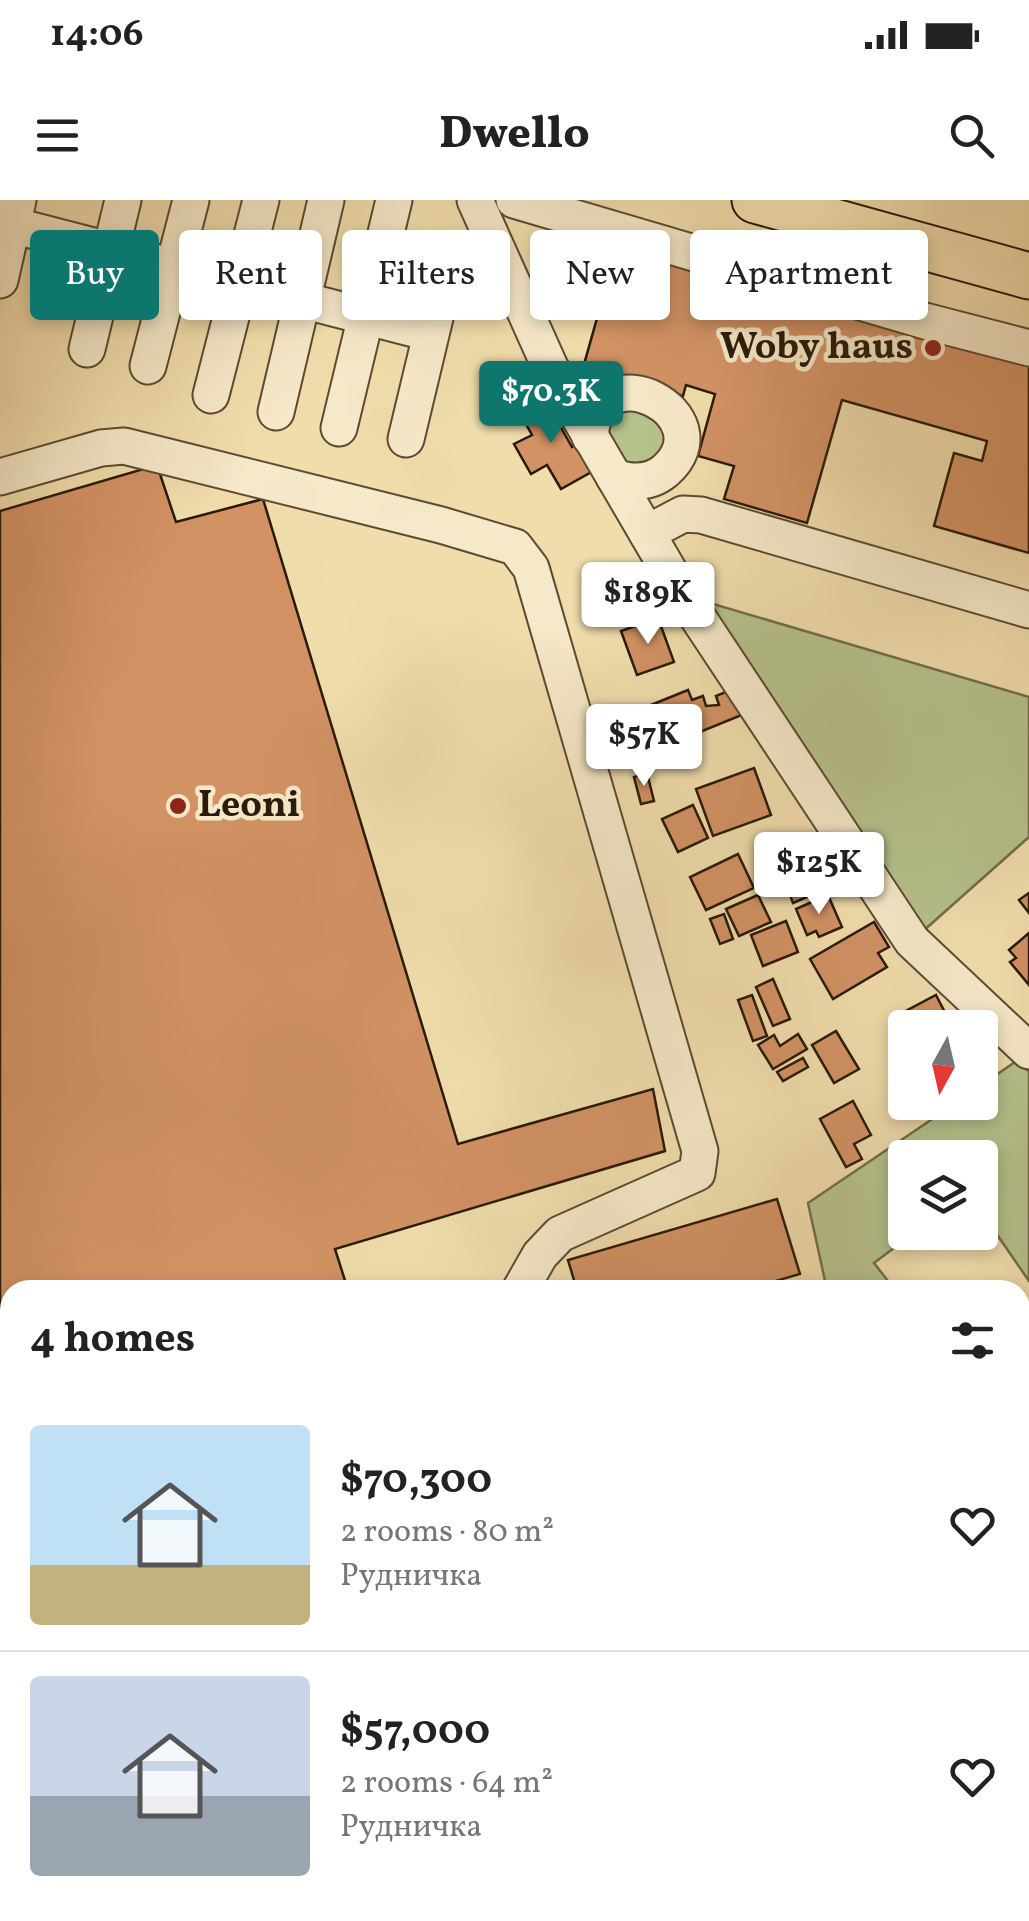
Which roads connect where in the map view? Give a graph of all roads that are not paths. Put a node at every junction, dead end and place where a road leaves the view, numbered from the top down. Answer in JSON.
{"nodes":[{"id":1,"x":123,"y":200,"type":"edge"},
{"id":2,"x":191,"y":200,"type":"edge"},
{"id":3,"x":260,"y":200,"type":"edge"},
{"id":4,"x":326,"y":200,"type":"edge"},
{"id":5,"x":394,"y":200,"type":"edge"},
{"id":6,"x":475,"y":200,"type":"edge"},
{"id":7,"x":514,"y":200,"type":"edge"},
{"id":8,"x":755,"y":200,"type":"edge"},
{"id":9,"x":10,"y":216,"type":"edge"},
{"id":10,"x":52,"y":230,"type":"edge"},
{"id":11,"x":116,"y":230,"type":"edge"},
{"id":12,"x":253,"y":230,"type":"edge"},
{"id":13,"x":319,"y":230,"type":"edge"},
{"id":14,"x":387,"y":230,"type":"edge"},
{"id":15,"x":159,"y":263,"type":"edge"},
{"id":16,"x":174,"y":267,"type":"junction"},
{"id":17,"x":179,"y":268,"type":"edge"},
{"id":18,"x":1029,"y":276,"type":"edge"},
{"id":19,"x":0,"y":280,"type":"edge"},
{"id":20,"x":94,"y":320,"type":"edge"},
{"id":21,"x":231,"y":320,"type":"edge"},
{"id":22,"x":297,"y":320,"type":"edge"},
{"id":23,"x":365,"y":320,"type":"edge"},
{"id":24,"x":381,"y":320,"type":"edge"},
{"id":25,"x":433,"y":320,"type":"edge"},
{"id":26,"x":430,"y":333,"type":"junction"},
{"id":27,"x":1029,"y":348,"type":"edge"},
{"id":28,"x":87,"y":350,"type":"dead end"},
{"id":29,"x":148,"y":366,"type":"dead end"},
{"id":30,"x":211,"y":395,"type":"dead end"},
{"id":31,"x":568,"y":398,"type":"junction"},
{"id":32,"x":606,"y":402,"type":"junction"},
{"id":33,"x":276,"y":412,"type":"dead end"},
{"id":34,"x":339,"y":428,"type":"dead end"},
{"id":35,"x":590,"y":437,"type":"junction"},
{"id":36,"x":406,"y":439,"type":"dead end"},
{"id":37,"x":614,"y":477,"type":"junction"},
{"id":38,"x":0,"y":478,"type":"edge"},
{"id":39,"x":654,"y":478,"type":"junction"},
{"id":40,"x":643,"y":526,"type":"junction"},
{"id":41,"x":1029,"y":610,"type":"edge"},
{"id":42,"x":1029,"y":1051,"type":"edge"},
{"id":43,"x":526,"y":1280,"type":"edge"}],
"edges":[{"from":1,"to":11,"type":"street"},
{"from":2,"to":16,"type":"street"},
{"from":3,"to":12,"type":"street"},
{"from":4,"to":13,"type":"street"},
{"from":5,"to":14,"type":"street"},
{"from":6,"to":31,"type":"street"},
{"from":7,"to":27,"type":"street"},
{"from":8,"to":18,"type":"main road"},
{"from":9,"to":10,"type":"street"},
{"from":9,"to":19,"type":"street"},
{"from":15,"to":16,"type":"street"},
{"from":16,"to":17,"type":"street"},
{"from":16,"to":29,"type":"street"},
{"from":20,"to":28,"type":"street"},
{"from":21,"to":30,"type":"street"},
{"from":22,"to":33,"type":"street"},
{"from":23,"to":34,"type":"street"},
{"from":24,"to":26,"type":"street"},
{"from":25,"to":26,"type":"street"},
{"from":26,"to":36,"type":"street"},
{"from":31,"to":32,"type":"street"},
{"from":31,"to":35,"type":"street"},
{"from":32,"to":35,"type":"street"},
{"from":32,"to":39,"type":"street"},
{"from":35,"to":37,"type":"street"},
{"from":37,"to":39,"type":"street"},
{"from":37,"to":40,"type":"street"},
{"from":38,"to":43,"type":"street"},
{"from":39,"to":40,"type":"street"},
{"from":40,"to":41,"type":"street"},
{"from":40,"to":42,"type":"street"}]}
